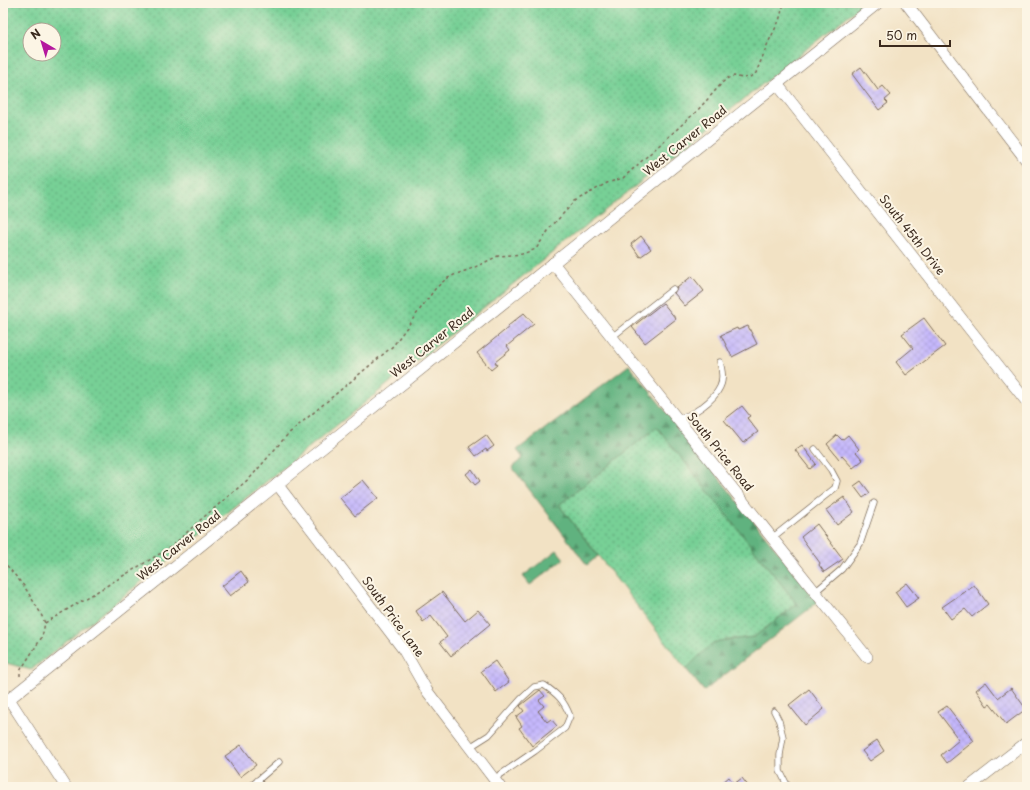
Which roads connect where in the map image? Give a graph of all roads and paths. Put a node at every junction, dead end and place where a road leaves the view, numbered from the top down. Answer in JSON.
{"nodes":[{"id":1,"x":784,"y":3,"type":"edge"},
{"id":2,"x":878,"y":3,"type":"edge"},
{"id":3,"x":906,"y":3,"type":"edge"},
{"id":4,"x":777,"y":84,"type":"junction"},
{"id":5,"x":1027,"y":160,"type":"edge"},
{"id":6,"x":553,"y":263,"type":"junction"},
{"id":7,"x":673,"y":289,"type":"dead end"},
{"id":8,"x":612,"y":337,"type":"junction"},
{"id":9,"x":720,"y":362,"type":"dead end"},
{"id":10,"x":1027,"y":402,"type":"edge"},
{"id":11,"x":677,"y":418,"type":"junction"},
{"id":12,"x":815,"y":449,"type":"dead end"},
{"id":13,"x":282,"y":490,"type":"junction"},
{"id":14,"x":874,"y":503,"type":"dead end"},
{"id":15,"x":772,"y":538,"type":"junction"},
{"id":16,"x":3,"y":560,"type":"edge"},
{"id":17,"x":815,"y":592,"type":"junction"},
{"id":18,"x":45,"y":623,"type":"junction"},
{"id":19,"x":867,"y":657,"type":"dead end"},
{"id":20,"x":18,"y":691,"type":"junction"},
{"id":21,"x":6,"y":701,"type":"edge"},
{"id":22,"x":774,"y":711,"type":"dead end"},
{"id":23,"x":1027,"y":742,"type":"edge"},
{"id":24,"x":470,"y":747,"type":"junction"},
{"id":25,"x":279,"y":762,"type":"dead end"},
{"id":26,"x":258,"y":780,"type":"junction"},
{"id":27,"x":496,"y":783,"type":"edge"},
{"id":28,"x":66,"y":787,"type":"edge"},
{"id":29,"x":250,"y":787,"type":"edge"},
{"id":30,"x":262,"y":787,"type":"edge"},
{"id":31,"x":788,"y":787,"type":"edge"},
{"id":32,"x":969,"y":787,"type":"edge"}],
"edges":[{"from":1,"to":18,"type":"path"},
{"from":2,"to":4,"type":"street","name":"West Carver Road"},
{"from":3,"to":5,"type":"street"},
{"from":4,"to":6,"type":"street","name":"West Carver Road"},
{"from":4,"to":10,"type":"street","name":"South 45th Drive"},
{"from":6,"to":8,"type":"street","name":"South Price Road"},
{"from":6,"to":13,"type":"street","name":"West Carver Road"},
{"from":7,"to":8,"type":"lane"},
{"from":8,"to":11,"type":"street","name":"South Price Road"},
{"from":9,"to":11,"type":"lane"},
{"from":11,"to":15,"type":"street","name":"South Price Road"},
{"from":12,"to":15,"type":"lane"},
{"from":13,"to":20,"type":"street","name":"West Carver Road"},
{"from":13,"to":24,"type":"street","name":"South Price Lane"},
{"from":14,"to":17,"type":"lane"},
{"from":15,"to":17,"type":"street","name":"South Price Road"},
{"from":16,"to":18,"type":"path"},
{"from":17,"to":19,"type":"street","name":"South Price Road"},
{"from":18,"to":20,"type":"path"},
{"from":20,"to":21,"type":"street","name":"West Carver Road"},
{"from":21,"to":28,"type":"street"},
{"from":22,"to":31,"type":"lane"},
{"from":23,"to":32,"type":"street"},
{"from":24,"to":27,"type":"street","name":"South Price Lane"},
{"from":24,"to":27,"type":"lane"},
{"from":25,"to":26,"type":"lane"},
{"from":26,"to":29,"type":"lane"},
{"from":26,"to":30,"type":"lane"}]}
